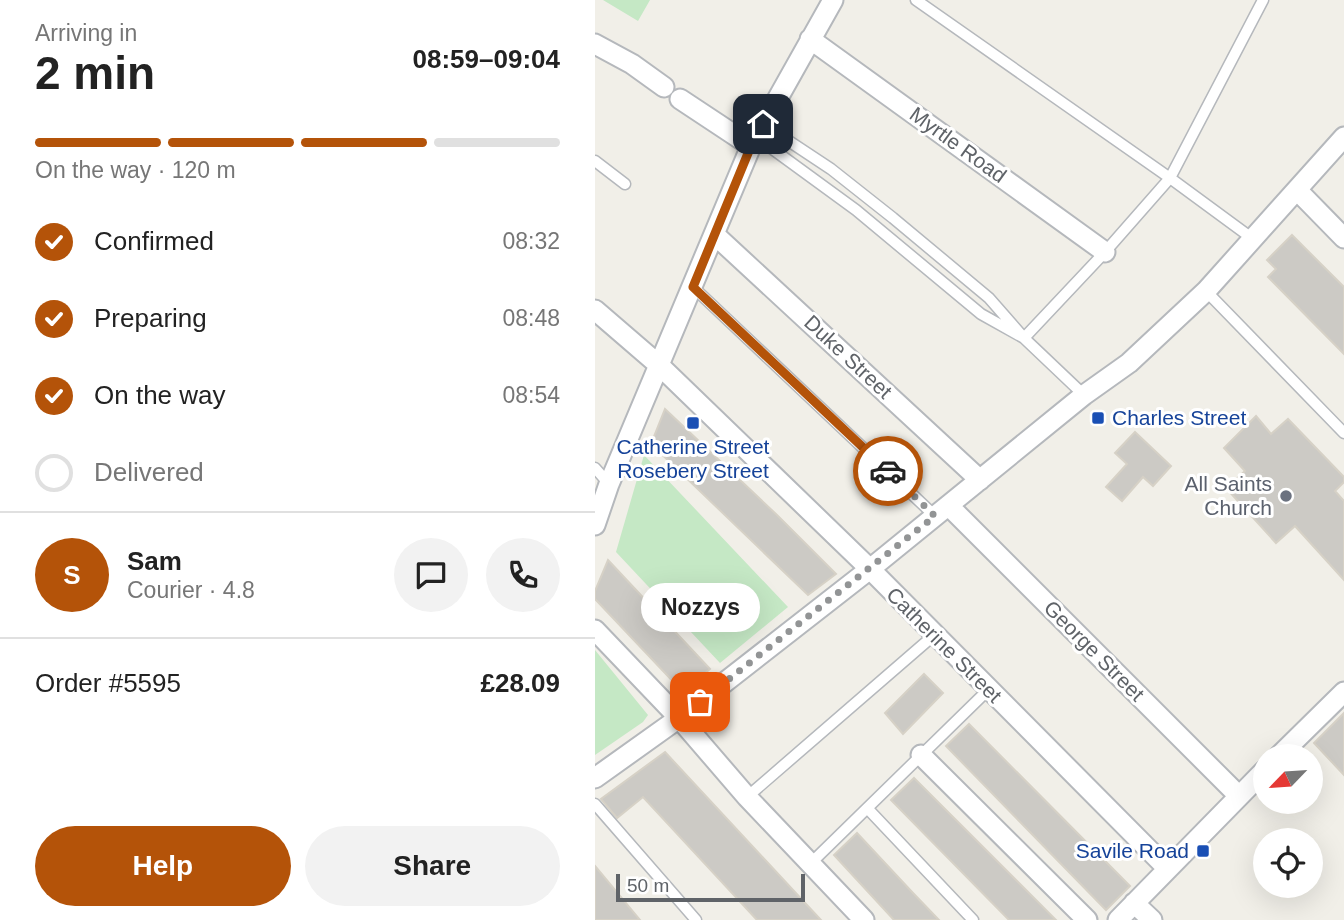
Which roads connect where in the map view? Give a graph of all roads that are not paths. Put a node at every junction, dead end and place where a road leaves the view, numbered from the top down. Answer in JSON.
{"nodes":[{"id":1,"x":832,"y":0,"type":"edge"},
{"id":2,"x":916,"y":0,"type":"edge"},
{"id":3,"x":1263,"y":0,"type":"edge"},
{"id":4,"x":810,"y":38,"type":"junction"},
{"id":5,"x":595,"y":44,"type":"edge"},
{"id":6,"x":664,"y":87,"type":"dead end"},
{"id":7,"x":680,"y":100,"type":"dead end"},
{"id":8,"x":757,"y":136,"type":"junction"},
{"id":9,"x":1344,"y":137,"type":"edge"},
{"id":10,"x":595,"y":161,"type":"edge"},
{"id":11,"x":1170,"y":178,"type":"junction"},
{"id":12,"x":625,"y":184,"type":"dead end"},
{"id":13,"x":1297,"y":191,"type":"junction"},
{"id":14,"x":715,"y":235,"type":"junction"},
{"id":15,"x":1344,"y":238,"type":"edge"},
{"id":16,"x":1253,"y":239,"type":"junction"},
{"id":17,"x":1105,"y":252,"type":"junction"},
{"id":18,"x":693,"y":287,"type":"junction"},
{"id":19,"x":1206,"y":290,"type":"junction"},
{"id":20,"x":595,"y":310,"type":"edge"},
{"id":21,"x":1024,"y":338,"type":"junction"},
{"id":22,"x":660,"y":366,"type":"junction"},
{"id":23,"x":1084,"y":395,"type":"junction"},
{"id":24,"x":1344,"y":433,"type":"edge"},
{"id":25,"x":595,"y":468,"type":"edge"},
{"id":26,"x":980,"y":480,"type":"junction"},
{"id":27,"x":609,"y":484,"type":"junction"},
{"id":28,"x":942,"y":511,"type":"junction"},
{"id":29,"x":595,"y":525,"type":"edge"},
{"id":30,"x":870,"y":569,"type":"junction"},
{"id":31,"x":595,"y":630,"type":"edge"},
{"id":32,"x":933,"y":636,"type":"junction"},
{"id":33,"x":988,"y":690,"type":"junction"},
{"id":34,"x":1344,"y":692,"type":"edge"},
{"id":35,"x":679,"y":719,"type":"junction"},
{"id":36,"x":1291,"y":744,"type":"edge"},
{"id":37,"x":921,"y":755,"type":"junction"},
{"id":38,"x":595,"y":778,"type":"edge"},
{"id":39,"x":1253,"y":782,"type":"edge"},
{"id":40,"x":1239,"y":796,"type":"junction"},
{"id":41,"x":747,"y":797,"type":"junction"},
{"id":42,"x":595,"y":804,"type":"edge"},
{"id":43,"x":868,"y":809,"type":"junction"},
{"id":44,"x":811,"y":863,"type":"junction"},
{"id":45,"x":1168,"y":869,"type":"junction"},
{"id":46,"x":1134,"y":903,"type":"junction"},
{"id":47,"x":696,"y":920,"type":"edge"},
{"id":48,"x":863,"y":920,"type":"edge"},
{"id":49,"x":973,"y":920,"type":"edge"},
{"id":50,"x":1087,"y":920,"type":"edge"},
{"id":51,"x":1118,"y":920,"type":"edge"},
{"id":52,"x":1152,"y":920,"type":"edge"}],
"edges":[{"from":1,"to":4,"type":"street"},
{"from":2,"to":11,"type":"lane"},
{"from":3,"to":11,"type":"lane"},
{"from":4,"to":8,"type":"street"},
{"from":4,"to":17,"type":"street","name":"Myrtle Road"},
{"from":5,"to":6,"type":"street"},
{"from":7,"to":8,"type":"street"},
{"from":8,"to":14,"type":"street"},
{"from":8,"to":21,"type":"lane"},
{"from":8,"to":21,"type":"lane"},
{"from":9,"to":13,"type":"street"},
{"from":10,"to":12,"type":"lane"},
{"from":11,"to":16,"type":"lane"},
{"from":11,"to":17,"type":"lane"},
{"from":13,"to":15,"type":"street"},
{"from":13,"to":16,"type":"street"},
{"from":14,"to":18,"type":"street"},
{"from":14,"to":26,"type":"street","name":"Duke Street"},
{"from":16,"to":19,"type":"street"},
{"from":17,"to":21,"type":"lane"},
{"from":18,"to":22,"type":"street"},
{"from":18,"to":28,"type":"lane"},
{"from":19,"to":23,"type":"street"},
{"from":19,"to":24,"type":"lane"},
{"from":20,"to":22,"type":"street","name":"Catherine Street"},
{"from":21,"to":23,"type":"lane"},
{"from":22,"to":27,"type":"street"},
{"from":22,"to":30,"type":"street","name":"Catherine Street"},
{"from":23,"to":26,"type":"street"},
{"from":25,"to":27,"type":"lane"},
{"from":26,"to":28,"type":"street"},
{"from":27,"to":29,"type":"street"},
{"from":28,"to":30,"type":"street"},
{"from":28,"to":40,"type":"street","name":"George Street"},
{"from":30,"to":32,"type":"street","name":"Catherine Street"},
{"from":30,"to":35,"type":"street"},
{"from":31,"to":35,"type":"street"},
{"from":32,"to":33,"type":"street","name":"Catherine Street"},
{"from":32,"to":41,"type":"lane"},
{"from":33,"to":37,"type":"lane"},
{"from":33,"to":45,"type":"street","name":"Catherine Street"},
{"from":34,"to":36,"type":"street"},
{"from":35,"to":38,"type":"street"},
{"from":35,"to":41,"type":"street"},
{"from":37,"to":43,"type":"lane"},
{"from":37,"to":50,"type":"street"},
{"from":39,"to":40,"type":"street"},
{"from":40,"to":45,"type":"street"},
{"from":41,"to":44,"type":"street"},
{"from":42,"to":47,"type":"lane"},
{"from":43,"to":44,"type":"lane"},
{"from":43,"to":49,"type":"lane"},
{"from":44,"to":48,"type":"street"},
{"from":45,"to":46,"type":"street"},
{"from":46,"to":51,"type":"street"},
{"from":46,"to":52,"type":"street"}]}
